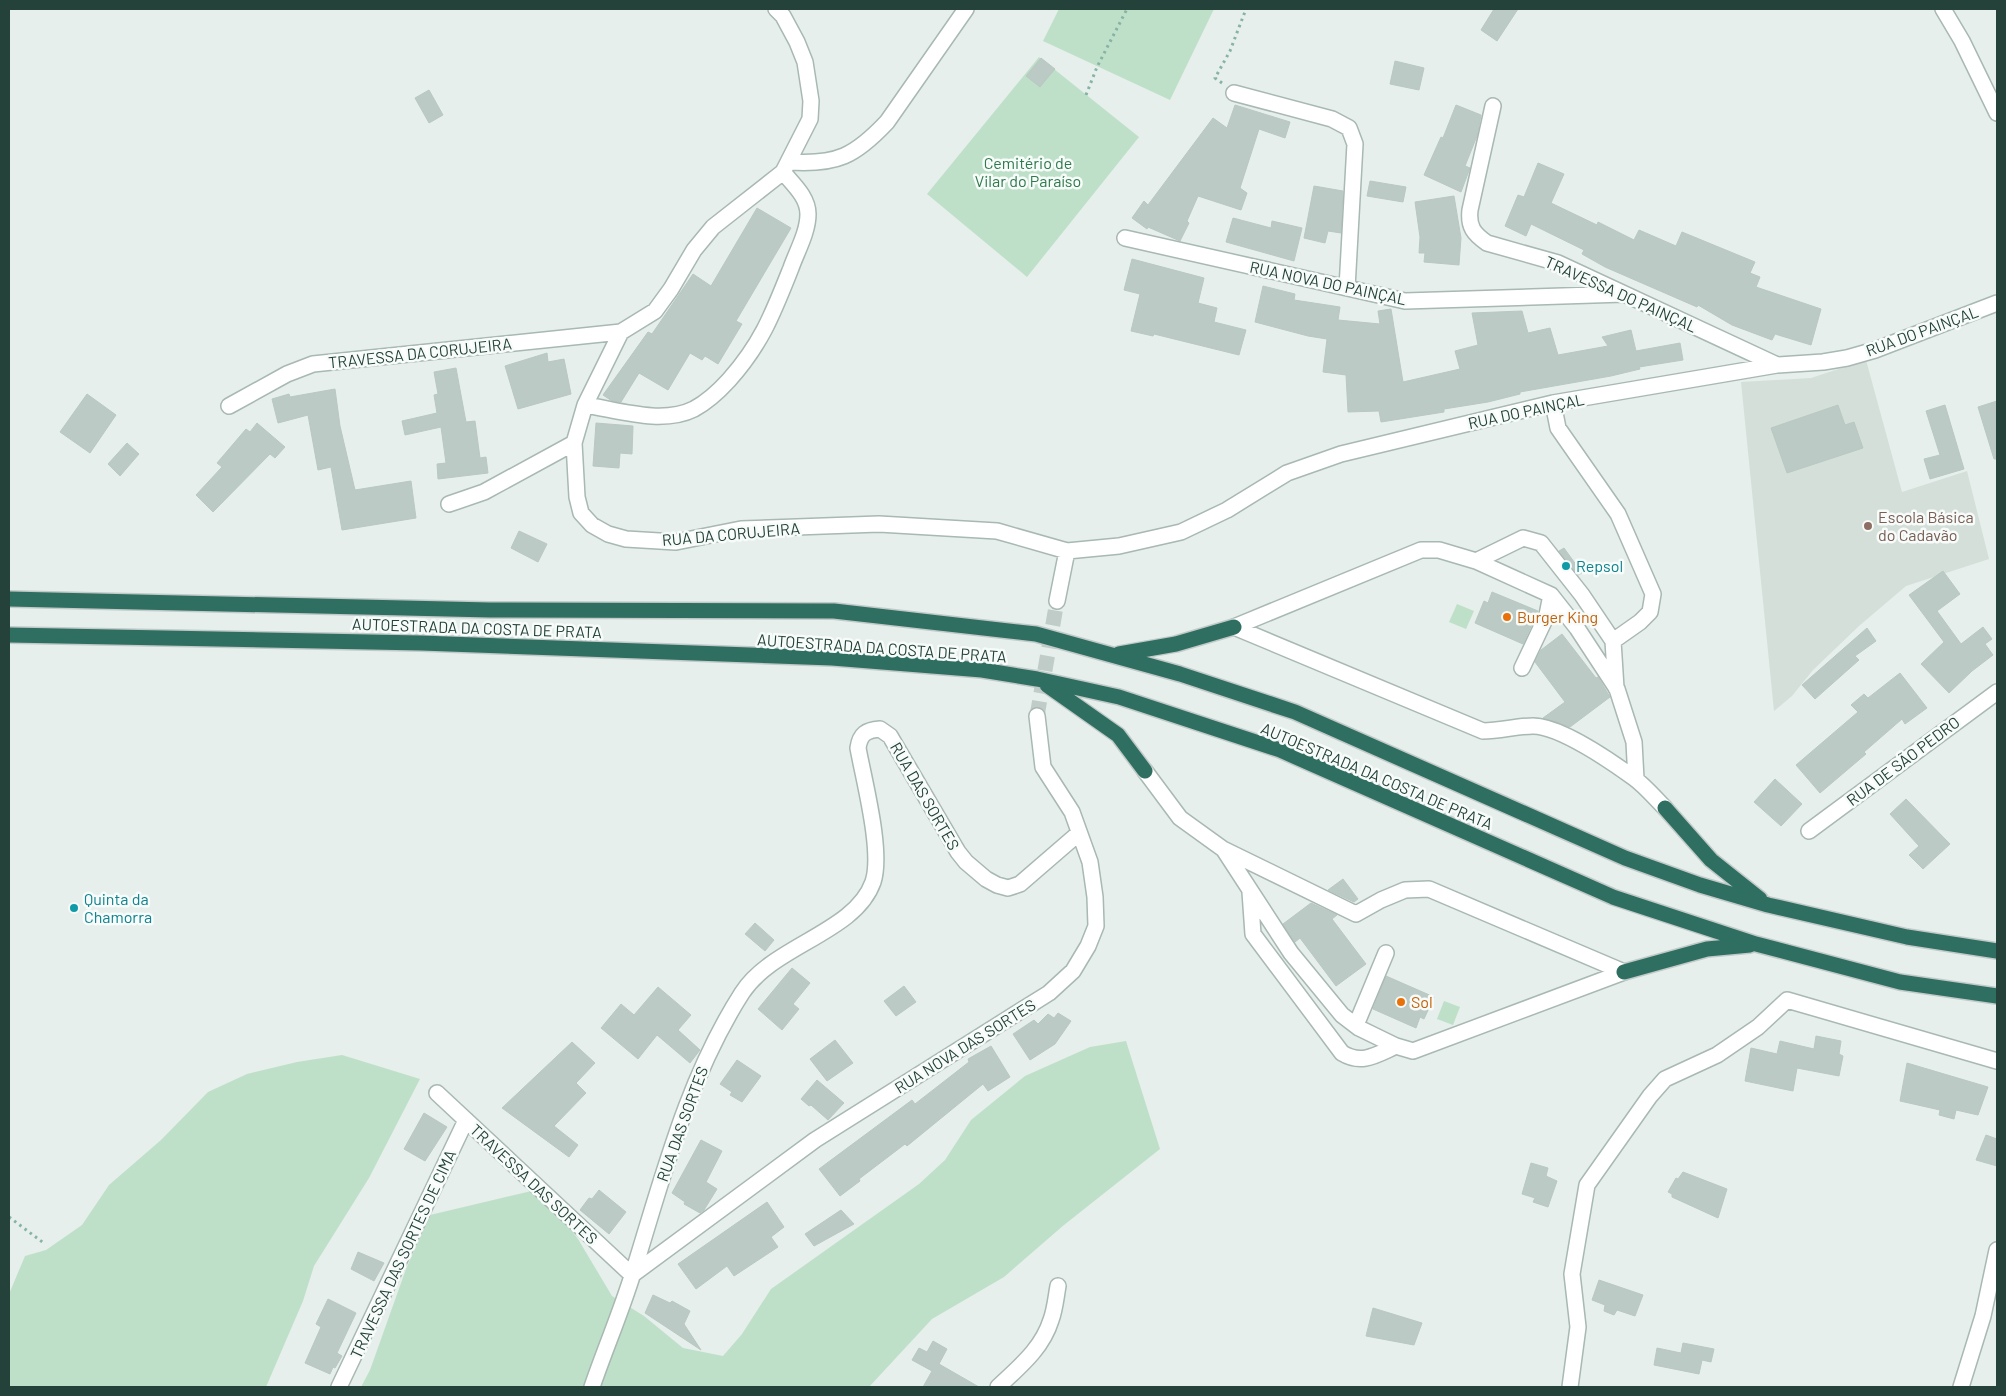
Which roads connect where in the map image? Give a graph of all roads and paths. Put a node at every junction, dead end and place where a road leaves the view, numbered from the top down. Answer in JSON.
{"nodes":[{"id":1,"x":776,"y":9,"type":"edge"},
{"id":2,"x":966,"y":9,"type":"edge"},
{"id":3,"x":1128,"y":9,"type":"edge"},
{"id":4,"x":1246,"y":9,"type":"edge"},
{"id":5,"x":1943,"y":9,"type":"edge"},
{"id":6,"x":1234,"y":93,"type":"joint"},
{"id":7,"x":1086,"y":95,"type":"dead end"},
{"id":8,"x":1493,"y":106,"type":"dead end"},
{"id":9,"x":1997,"y":113,"type":"edge"},
{"id":10,"x":786,"y":167,"type":"junction"},
{"id":11,"x":1125,"y":238,"type":"dead end"},
{"id":12,"x":1347,"y":288,"type":"junction"},
{"id":13,"x":1624,"y":294,"type":"junction"},
{"id":14,"x":1997,"y":303,"type":"edge"},
{"id":15,"x":621,"y":332,"type":"junction"},
{"id":16,"x":1777,"y":365,"type":"junction"},
{"id":17,"x":1553,"y":403,"type":"junction"},
{"id":18,"x":585,"y":405,"type":"junction"},
{"id":19,"x":229,"y":406,"type":"dead end"},
{"id":20,"x":574,"y":443,"type":"junction"},
{"id":21,"x":449,"y":504,"type":"dead end"},
{"id":22,"x":1067,"y":551,"type":"junction"},
{"id":23,"x":1476,"y":561,"type":"junction"},
{"id":24,"x":1550,"y":595,"type":"junction"},
{"id":25,"x":9,"y":599,"type":"edge"},
{"id":26,"x":1057,"y":601,"type":"tunnel mouth"},
{"id":27,"x":1234,"y":627,"type":"junction"},
{"id":28,"x":9,"y":635,"type":"edge"},
{"id":29,"x":1613,"y":641,"type":"junction"},
{"id":30,"x":1116,"y":655,"type":"junction"},
{"id":31,"x":1522,"y":668,"type":"dead end"},
{"id":32,"x":1037,"y":679,"type":"junction"},
{"id":33,"x":1616,"y":689,"type":"junction"},
{"id":34,"x":1997,"y":692,"type":"edge"},
{"id":35,"x":1037,"y":716,"type":"tunnel mouth"},
{"id":36,"x":1146,"y":771,"type":"joint"},
{"id":37,"x":1636,"y":779,"type":"junction"},
{"id":38,"x":1665,"y":808,"type":"joint"},
{"id":39,"x":1809,"y":831,"type":"dead end"},
{"id":40,"x":1079,"y":832,"type":"junction"},
{"id":41,"x":1223,"y":849,"type":"junction"},
{"id":42,"x":1250,"y":890,"type":"junction"},
{"id":43,"x":1768,"y":905,"type":"junction"},
{"id":44,"x":1756,"y":944,"type":"junction"},
{"id":45,"x":1997,"y":951,"type":"edge"},
{"id":46,"x":1386,"y":953,"type":"dead end"},
{"id":47,"x":1624,"y":972,"type":"junction"},
{"id":48,"x":1997,"y":996,"type":"edge"},
{"id":49,"x":1356,"y":1025,"type":"junction"},
{"id":50,"x":1396,"y":1046,"type":"junction"},
{"id":51,"x":1997,"y":1061,"type":"edge"},
{"id":52,"x":437,"y":1093,"type":"dead end"},
{"id":53,"x":466,"y":1120,"type":"junction"},
{"id":54,"x":9,"y":1217,"type":"edge"},
{"id":55,"x":45,"y":1244,"type":"dead end"},
{"id":56,"x":1997,"y":1250,"type":"edge"},
{"id":57,"x":632,"y":1275,"type":"junction"},
{"id":58,"x":1058,"y":1286,"type":"dead end"},
{"id":59,"x":339,"y":1387,"type":"edge"},
{"id":60,"x":592,"y":1387,"type":"edge"},
{"id":61,"x":998,"y":1387,"type":"edge"},
{"id":62,"x":1570,"y":1387,"type":"edge"},
{"id":63,"x":1961,"y":1387,"type":"edge"}],
"edges":[{"from":1,"to":10,"type":"street"},
{"from":2,"to":10,"type":"street"},
{"from":3,"to":7,"type":"path"},
{"from":4,"to":6,"type":"path"},
{"from":5,"to":9,"type":"street"},
{"from":6,"to":12,"type":"street"},
{"from":8,"to":13,"type":"street","name":"TRAVESSA DO PAINÇAL"},
{"from":10,"to":15,"type":"street"},
{"from":10,"to":18,"type":"street"},
{"from":11,"to":12,"type":"street","name":"RUA NOVA DO PAINÇAL"},
{"from":12,"to":13,"type":"street","name":"RUA NOVA DO PAINÇAL"},
{"from":13,"to":16,"type":"street","name":"TRAVESSA DO PAINÇAL"},
{"from":14,"to":16,"type":"street","name":"RUA DO PAINÇAL"},
{"from":15,"to":18,"type":"street","name":"RUA DA CORUJEIRA"},
{"from":15,"to":19,"type":"street","name":"TRAVESSA DA CORUJEIRA"},
{"from":16,"to":17,"type":"street","name":"RUA DO PAINÇAL"},
{"from":17,"to":22,"type":"street","name":"RUA DO PAINÇAL"},
{"from":17,"to":29,"type":"street"},
{"from":18,"to":20,"type":"street","name":"RUA DA CORUJEIRA"},
{"from":20,"to":21,"type":"street"},
{"from":20,"to":22,"type":"street","name":"RUA DA CORUJEIRA"},
{"from":22,"to":26,"type":"street"},
{"from":23,"to":24,"type":"street"},
{"from":23,"to":27,"type":"street"},
{"from":23,"to":29,"type":"street"},
{"from":24,"to":31,"type":"street"},
{"from":24,"to":33,"type":"street"},
{"from":25,"to":30,"type":"highway","name":"AUTOESTRADA DA COSTA DE PRATA"},
{"from":27,"to":30,"type":"highway"},
{"from":27,"to":37,"type":"street"},
{"from":28,"to":32,"type":"highway","name":"AUTOESTRADA DA COSTA DE PRATA"},
{"from":29,"to":33,"type":"street"},
{"from":30,"to":43,"type":"highway","name":"AUTOESTRADA DA COSTA DE PRATA"},
{"from":32,"to":36,"type":"highway"},
{"from":32,"to":44,"type":"highway","name":"AUTOESTRADA DA COSTA DE PRATA"},
{"from":33,"to":37,"type":"street"},
{"from":34,"to":39,"type":"street","name":"RUA DE SÃO PEDRO"},
{"from":35,"to":40,"type":"street","name":"RUA NOVA DAS SORTES"},
{"from":36,"to":41,"type":"street"},
{"from":37,"to":38,"type":"street"},
{"from":38,"to":43,"type":"highway"},
{"from":40,"to":57,"type":"street","name":"RUA NOVA DAS SORTES"},
{"from":40,"to":57,"type":"street","name":"RUA DAS SORTES"},
{"from":41,"to":42,"type":"street"},
{"from":41,"to":47,"type":"street"},
{"from":42,"to":49,"type":"street"},
{"from":42,"to":50,"type":"street"},
{"from":43,"to":45,"type":"highway","name":"AUTOESTRADA DA COSTA DE PRATA"},
{"from":44,"to":47,"type":"highway"},
{"from":44,"to":48,"type":"highway","name":"AUTOESTRADA DA COSTA DE PRATA"},
{"from":46,"to":49,"type":"street"},
{"from":47,"to":50,"type":"street"},
{"from":49,"to":50,"type":"street"},
{"from":51,"to":62,"type":"street"},
{"from":52,"to":53,"type":"street","name":"TRAVESSA DAS SORTES"},
{"from":53,"to":57,"type":"street","name":"TRAVESSA DAS SORTES"},
{"from":53,"to":59,"type":"street","name":"TRAVESSA DAS SORTES DE CIMA"},
{"from":54,"to":55,"type":"path"},
{"from":56,"to":63,"type":"street"},
{"from":57,"to":60,"type":"street"},
{"from":58,"to":61,"type":"street"}]}
